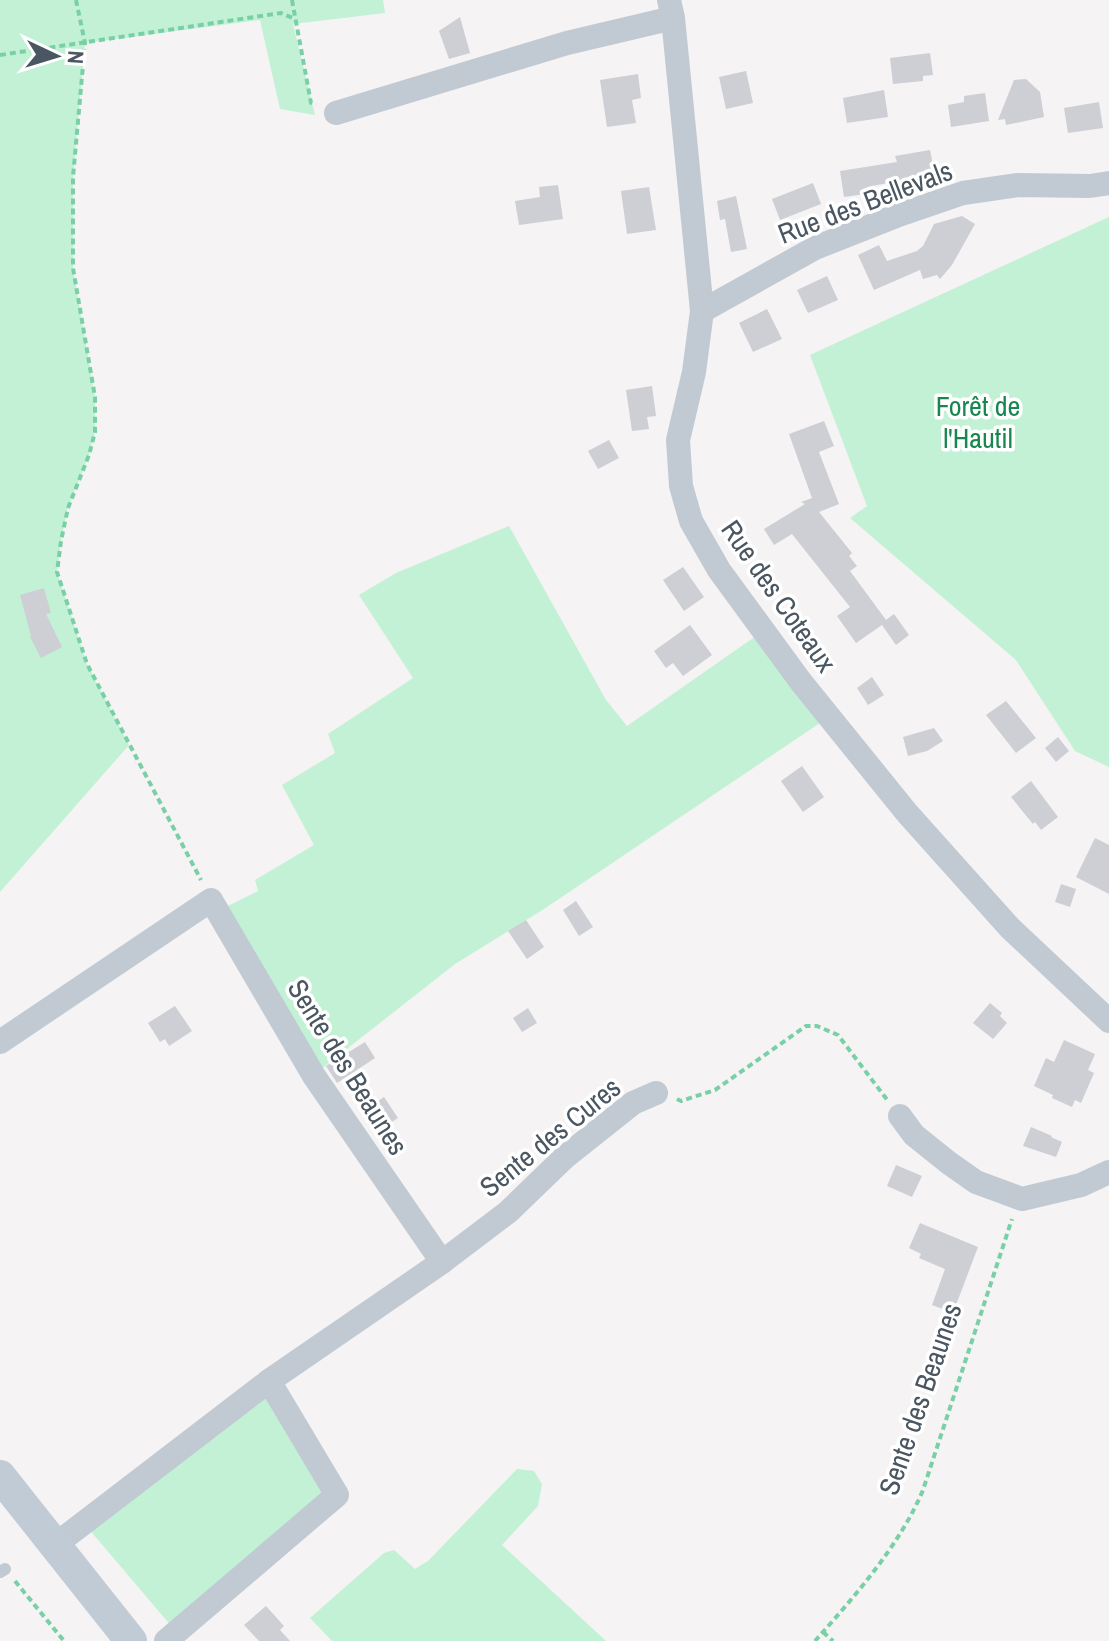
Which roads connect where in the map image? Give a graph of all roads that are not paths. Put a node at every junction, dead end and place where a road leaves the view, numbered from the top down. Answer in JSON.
{"nodes":[{"id":1,"x":671,"y":9,"type":"edge"},
{"id":2,"x":336,"y":113,"type":"road end"},
{"id":3,"x":1109,"y":183,"type":"edge"},
{"id":4,"x":702,"y":311,"type":"junction"},
{"id":5,"x":1109,"y":1021,"type":"edge"},
{"id":6,"x":0,"y":1042,"type":"edge"},
{"id":7,"x":656,"y":1093,"type":"road end"},
{"id":8,"x":900,"y":1116,"type":"road end"},
{"id":9,"x":1109,"y":1172,"type":"edge"},
{"id":10,"x":442,"y":1262,"type":"junction"},
{"id":11,"x":269,"y":1381,"type":"junction"},
{"id":12,"x":0,"y":1476,"type":"edge"},
{"id":13,"x":55,"y":1545,"type":"junction"},
{"id":14,"x":131,"y":1641,"type":"edge"},
{"id":15,"x":166,"y":1641,"type":"edge"}],
"edges":[{"from":1,"to":2,"type":"street"},
{"from":1,"to":4,"type":"street","name":"Rue des Coteaux"},
{"from":3,"to":4,"type":"street","name":"Rue des Bellevals"},
{"from":4,"to":5,"type":"street","name":"Rue des Coteaux"},
{"from":6,"to":10,"type":"street","name":"Sente des Beaunes"},
{"from":7,"to":10,"type":"street","name":"Sente des Cures"},
{"from":8,"to":9,"type":"street"},
{"from":10,"to":11,"type":"street","name":"Sente des Cures"},
{"from":11,"to":13,"type":"street","name":"Sente des Cures"},
{"from":11,"to":15,"type":"street"},
{"from":12,"to":13,"type":"main road"},
{"from":13,"to":14,"type":"main road"}]}
